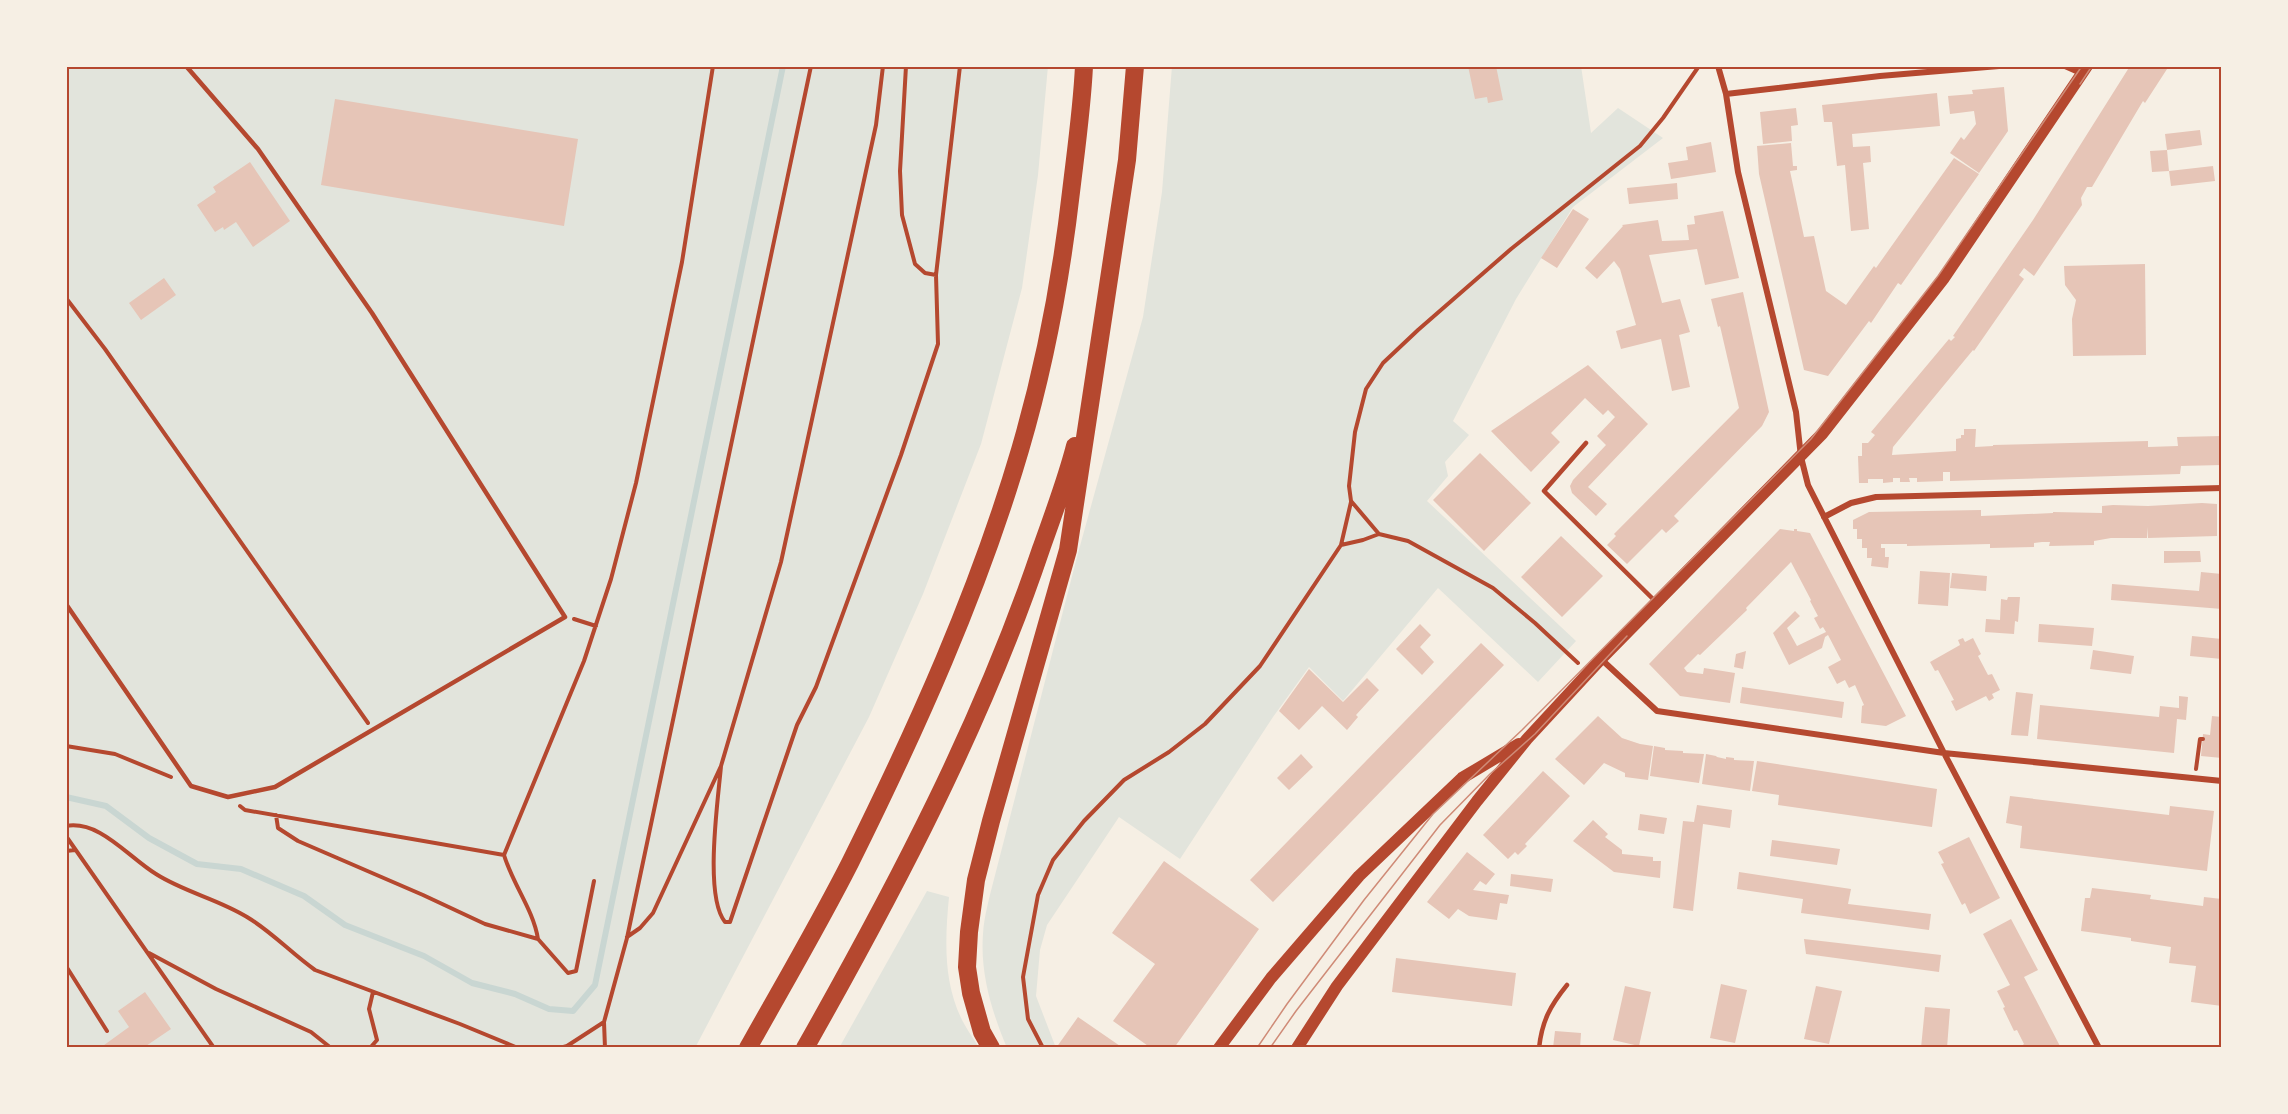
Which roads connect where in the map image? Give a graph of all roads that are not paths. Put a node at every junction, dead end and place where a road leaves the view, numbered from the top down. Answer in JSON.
{"nodes":[{"id":1,"x":186,"y":66,"type":"edge"},
{"id":2,"x":1084,"y":66,"type":"edge"},
{"id":3,"x":1135,"y":66,"type":"edge"},
{"id":4,"x":1718,"y":66,"type":"edge"},
{"id":5,"x":1999,"y":66,"type":"edge"},
{"id":6,"x":2065,"y":66,"type":"edge"},
{"id":7,"x":1926,"y":69,"type":"edge"},
{"id":8,"x":2085,"y":70,"type":"edge"},
{"id":9,"x":1726,"y":94,"type":"junction"},
{"id":10,"x":1100,"y":345,"type":"junction"},
{"id":11,"x":1586,"y":443,"type":"dead end"},
{"id":12,"x":1801,"y":458,"type":"junction"},
{"id":13,"x":2222,"y":488,"type":"edge"},
{"id":14,"x":1824,"y":517,"type":"junction"},
{"id":15,"x":1657,"y":603,"type":"junction"},
{"id":16,"x":66,"y":604,"type":"edge"},
{"id":17,"x":1601,"y":659,"type":"junction"},
{"id":18,"x":1527,"y":739,"type":"junction"},
{"id":19,"x":1944,"y":753,"type":"junction"},
{"id":20,"x":2222,"y":781,"type":"edge"},
{"id":21,"x":1567,"y":985,"type":"dead end"},
{"id":22,"x":748,"y":1048,"type":"edge"},
{"id":23,"x":805,"y":1048,"type":"edge"},
{"id":24,"x":991,"y":1048,"type":"edge"},
{"id":25,"x":1219,"y":1048,"type":"edge"},
{"id":26,"x":1297,"y":1048,"type":"edge"},
{"id":27,"x":1539,"y":1048,"type":"edge"},
{"id":28,"x":2099,"y":1048,"type":"edge"}],
"edges":[{"from":1,"to":16,"type":"lane"},
{"from":2,"to":22,"type":"highway"},
{"from":3,"to":10,"type":"highway"},
{"from":4,"to":9,"type":"street"},
{"from":5,"to":7,"type":"street"},
{"from":6,"to":8,"type":"street"},
{"from":7,"to":9,"type":"street"},
{"from":8,"to":12,"type":"main road"},
{"from":9,"to":12,"type":"street"},
{"from":10,"to":23,"type":"highway"},
{"from":10,"to":24,"type":"highway"},
{"from":11,"to":15,"type":"lane"},
{"from":12,"to":14,"type":"street"},
{"from":12,"to":15,"type":"main road"},
{"from":13,"to":14,"type":"street"},
{"from":14,"to":19,"type":"street"},
{"from":15,"to":17,"type":"main road"},
{"from":17,"to":18,"type":"main road"},
{"from":17,"to":19,"type":"street"},
{"from":18,"to":25,"type":"main road"},
{"from":18,"to":26,"type":"main road"},
{"from":19,"to":20,"type":"street"},
{"from":19,"to":28,"type":"street"},
{"from":21,"to":27,"type":"lane"}]}
